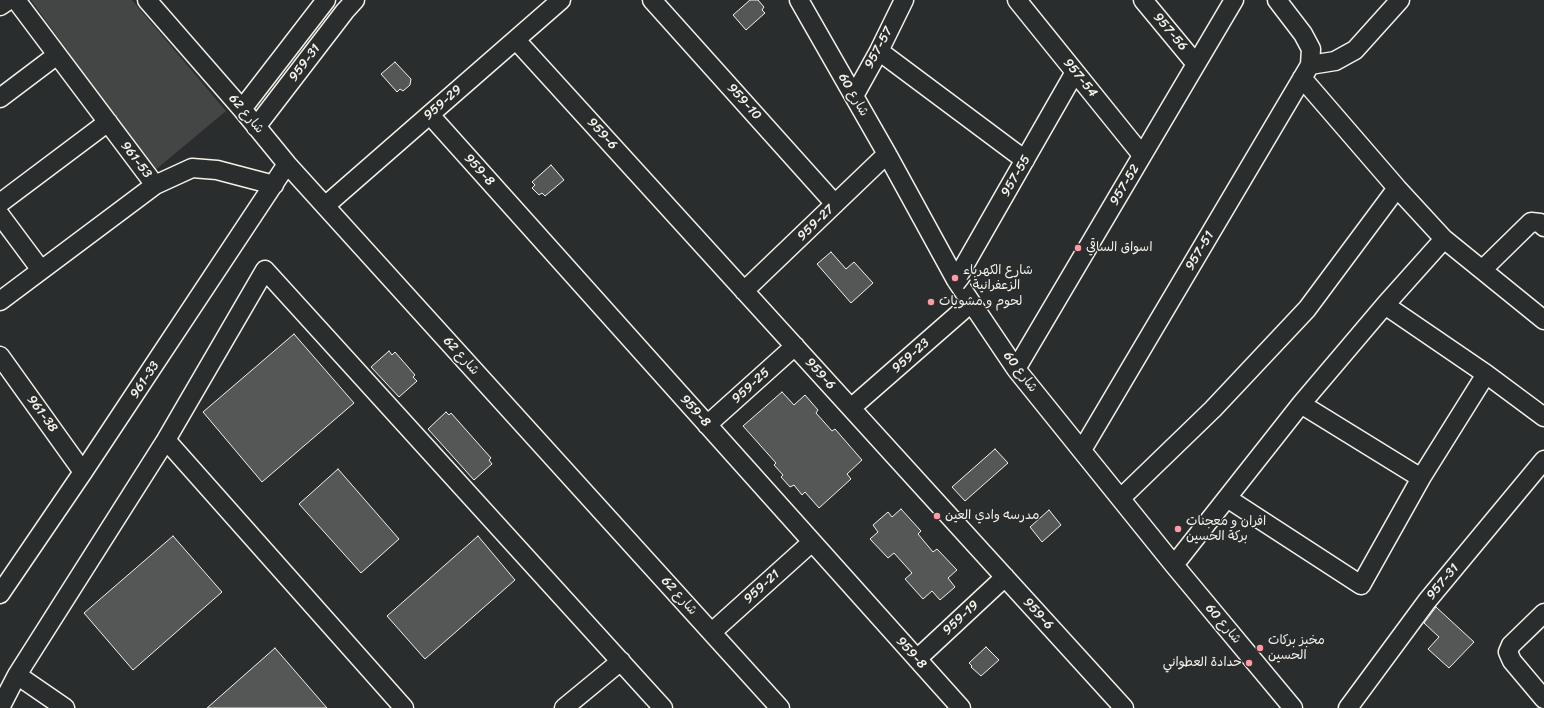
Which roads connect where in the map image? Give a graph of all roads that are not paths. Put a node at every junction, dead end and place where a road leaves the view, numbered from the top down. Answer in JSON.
{"nodes":[{"id":1,"x":9,"y":0,"type":"edge"},
{"id":2,"x":16,"y":0,"type":"edge"},
{"id":3,"x":147,"y":0,"type":"edge"},
{"id":4,"x":326,"y":0,"type":"edge"},
{"id":5,"x":356,"y":0,"type":"edge"},
{"id":6,"x":561,"y":0,"type":"edge"},
{"id":7,"x":652,"y":0,"type":"edge"},
{"id":8,"x":904,"y":0,"type":"edge"},
{"id":9,"x":1017,"y":0,"type":"edge"},
{"id":10,"x":1143,"y":0,"type":"edge"},
{"id":11,"x":1234,"y":0,"type":"edge"},
{"id":12,"x":1277,"y":0,"type":"edge"},
{"id":13,"x":1400,"y":0,"type":"edge"},
{"id":14,"x":800,"y":1,"type":"edge"},
{"id":15,"x":0,"y":6,"type":"edge"},
{"id":16,"x":516,"y":40,"type":"junction"},
{"id":17,"x":878,"y":51,"type":"junction"},
{"id":18,"x":57,"y":55,"type":"junction"},
{"id":19,"x":1196,"y":64,"type":"junction"},
{"id":20,"x":1307,"y":64,"type":"junction"},
{"id":21,"x":1075,"y":72,"type":"junction"},
{"id":22,"x":854,"y":96,"type":"junction"},
{"id":23,"x":0,"y":98,"type":"edge"},
{"id":24,"x":242,"y":109,"type":"junction"},
{"id":25,"x":430,"y":115,"type":"junction"},
{"id":26,"x":108,"y":122,"type":"junction"},
{"id":27,"x":256,"y":127,"type":"junction"},
{"id":28,"x":887,"y":154,"type":"junction"},
{"id":29,"x":1142,"y":155,"type":"junction"},
{"id":30,"x":1025,"y":160,"type":"junction"},
{"id":31,"x":287,"y":164,"type":"junction"},
{"id":32,"x":155,"y":185,"type":"junction"},
{"id":33,"x":274,"y":185,"type":"junction"},
{"id":34,"x":1397,"y":188,"type":"junction"},
{"id":35,"x":0,"y":203,"type":"edge"},
{"id":36,"x":835,"y":204,"type":"junction"},
{"id":37,"x":325,"y":206,"type":"junction"},
{"id":38,"x":0,"y":215,"type":"edge"},
{"id":39,"x":1544,"y":227,"type":"edge"},
{"id":40,"x":1444,"y":239,"type":"junction"},
{"id":41,"x":41,"y":270,"type":"junction"},
{"id":42,"x":1482,"y":270,"type":"junction"},
{"id":43,"x":956,"y":280,"type":"junction"},
{"id":44,"x":744,"y":291,"type":"junction"},
{"id":45,"x":0,"y":301,"type":"edge"},
{"id":46,"x":971,"y":303,"type":"junction"},
{"id":47,"x":1384,"y":305,"type":"junction"},
{"id":48,"x":1544,"y":320,"type":"edge"},
{"id":49,"x":795,"y":346,"type":"junction"},
{"id":50,"x":0,"y":356,"type":"edge"},
{"id":51,"x":1016,"y":369,"type":"junction"},
{"id":52,"x":1486,"y":374,"type":"junction"},
{"id":53,"x":1301,"y":404,"type":"junction"},
{"id":54,"x":851,"y":408,"type":"junction"},
{"id":55,"x":1544,"y":418,"type":"edge"},
{"id":56,"x":707,"y":425,"type":"junction"},
{"id":57,"x":166,"y":440,"type":"junction"},
{"id":58,"x":1082,"y":450,"type":"junction"},
{"id":59,"x":1544,"y":460,"type":"edge"},
{"id":60,"x":83,"y":472,"type":"junction"},
{"id":61,"x":1421,"y":478,"type":"junction"},
{"id":62,"x":1121,"y":498,"type":"junction"},
{"id":63,"x":1227,"y":498,"type":"junction"},
{"id":64,"x":812,"y":542,"type":"junction"},
{"id":65,"x":1174,"y":565,"type":"junction"},
{"id":66,"x":1005,"y":577,"type":"junction"},
{"id":67,"x":2,"y":587,"type":"edge"},
{"id":68,"x":1544,"y":613,"type":"edge"},
{"id":69,"x":712,"y":632,"type":"junction"},
{"id":70,"x":917,"y":660,"type":"junction"},
{"id":71,"x":621,"y":661,"type":"junction"},
{"id":72,"x":18,"y":675,"type":"junction"},
{"id":73,"x":1544,"y":699,"type":"edge"},
{"id":74,"x":0,"y":708,"type":"edge"},
{"id":75,"x":65,"y":708,"type":"edge"},
{"id":76,"x":404,"y":708,"type":"edge"},
{"id":77,"x":564,"y":708,"type":"edge"},
{"id":78,"x":663,"y":708,"type":"edge"},
{"id":79,"x":780,"y":708,"type":"edge"},
{"id":80,"x":961,"y":708,"type":"edge"},
{"id":81,"x":1124,"y":708,"type":"edge"},
{"id":82,"x":1293,"y":708,"type":"edge"},
{"id":83,"x":1348,"y":708,"type":"edge"}],
"edges":[{"from":1,"to":15,"type":"street"},
{"from":2,"to":18,"type":"street","name":"961-53"},
{"from":3,"to":24,"type":"street","name":"شارع 62"},
{"from":4,"to":24,"type":"street","name":"959-31"},
{"from":5,"to":27,"type":"street","name":"959-31"},
{"from":6,"to":16,"type":"street","name":"959-29"},
{"from":7,"to":36,"type":"street","name":"959-10"},
{"from":8,"to":17,"type":"street","name":"957-57"},
{"from":9,"to":21,"type":"street","name":"957-54"},
{"from":10,"to":19,"type":"street","name":"957-56"},
{"from":11,"to":19,"type":"street","name":"957-52"},
{"from":12,"to":20,"type":"street"},
{"from":13,"to":20,"type":"street"},
{"from":14,"to":22,"type":"street","name":"شارع 60"},
{"from":16,"to":25,"type":"street","name":"959-29"},
{"from":16,"to":44,"type":"street","name":"959-6"},
{"from":17,"to":22,"type":"street","name":"957-57"},
{"from":17,"to":30,"type":"street"},
{"from":18,"to":23,"type":"street"},
{"from":18,"to":26,"type":"street","name":"961-53"},
{"from":19,"to":29,"type":"street","name":"957-52"},
{"from":20,"to":34,"type":"street"},
{"from":20,"to":58,"type":"street","name":"957-51"},
{"from":21,"to":29,"type":"street","name":"957-54"},
{"from":21,"to":30,"type":"street","name":"957-55"},
{"from":22,"to":28,"type":"street","name":"شارع 60"},
{"from":24,"to":27,"type":"street","name":"شارع 62"},
{"from":25,"to":37,"type":"street","name":"959-29"},
{"from":25,"to":56,"type":"street","name":"959-8"},
{"from":26,"to":32,"type":"street","name":"961-53"},
{"from":26,"to":35,"type":"street"},
{"from":27,"to":31,"type":"street","name":"شارع 62"},
{"from":28,"to":36,"type":"street","name":"959-27"},
{"from":28,"to":43,"type":"street","name":"شارع 60"},
{"from":29,"to":51,"type":"street","name":"957-52"},
{"from":30,"to":43,"type":"street","name":"957-55"},
{"from":31,"to":33,"type":"street","name":"961-33"},
{"from":31,"to":37,"type":"street","name":"شارع 62"},
{"from":32,"to":33,"type":"street"},
{"from":32,"to":41,"type":"street","name":"961-53"},
{"from":33,"to":60,"type":"street","name":"961-33"},
{"from":34,"to":40,"type":"street"},
{"from":34,"to":62,"type":"street"},
{"from":36,"to":44,"type":"street","name":"959-27"},
{"from":37,"to":69,"type":"street","name":"شارع 62"},
{"from":38,"to":41,"type":"street"},
{"from":39,"to":42,"type":"street"},
{"from":40,"to":42,"type":"street"},
{"from":40,"to":47,"type":"street"},
{"from":41,"to":45,"type":"street","name":"961-53"},
{"from":42,"to":48,"type":"street"},
{"from":43,"to":46,"type":"street","name":"شارع 60"},
{"from":44,"to":49,"type":"street","name":"959-6"},
{"from":46,"to":51,"type":"street","name":"شارع 60"},
{"from":46,"to":54,"type":"street","name":"959-23"},
{"from":47,"to":52,"type":"street"},
{"from":47,"to":53,"type":"street"},
{"from":49,"to":54,"type":"street","name":"959-6"},
{"from":49,"to":56,"type":"street","name":"959-25"},
{"from":50,"to":60,"type":"street","name":"961-38"},
{"from":51,"to":58,"type":"street","name":"شارع 60"},
{"from":52,"to":55,"type":"street"},
{"from":52,"to":61,"type":"street"},
{"from":53,"to":61,"type":"street"},
{"from":53,"to":63,"type":"street"},
{"from":54,"to":66,"type":"street","name":"959-6"},
{"from":56,"to":64,"type":"street","name":"959-8"},
{"from":57,"to":71,"type":"street"},
{"from":57,"to":72,"type":"street"},
{"from":57,"to":76,"type":"street"},
{"from":58,"to":62,"type":"street","name":"شارع 60"},
{"from":59,"to":83,"type":"street","name":"957-31"},
{"from":60,"to":67,"type":"street","name":"961-33"},
{"from":61,"to":63,"type":"street"},
{"from":62,"to":65,"type":"street","name":"شارع 60"},
{"from":63,"to":65,"type":"street"},
{"from":64,"to":69,"type":"street","name":"959-21"},
{"from":64,"to":70,"type":"street","name":"959-8"},
{"from":65,"to":82,"type":"street","name":"شارع 60"},
{"from":66,"to":70,"type":"street","name":"959-19"},
{"from":66,"to":81,"type":"street","name":"959-6"},
{"from":68,"to":73,"type":"street"},
{"from":69,"to":79,"type":"street","name":"شارع 62"},
{"from":70,"to":80,"type":"street","name":"959-8"},
{"from":71,"to":77,"type":"street"},
{"from":71,"to":78,"type":"street"},
{"from":72,"to":74,"type":"street"},
{"from":72,"to":75,"type":"street"}]}
